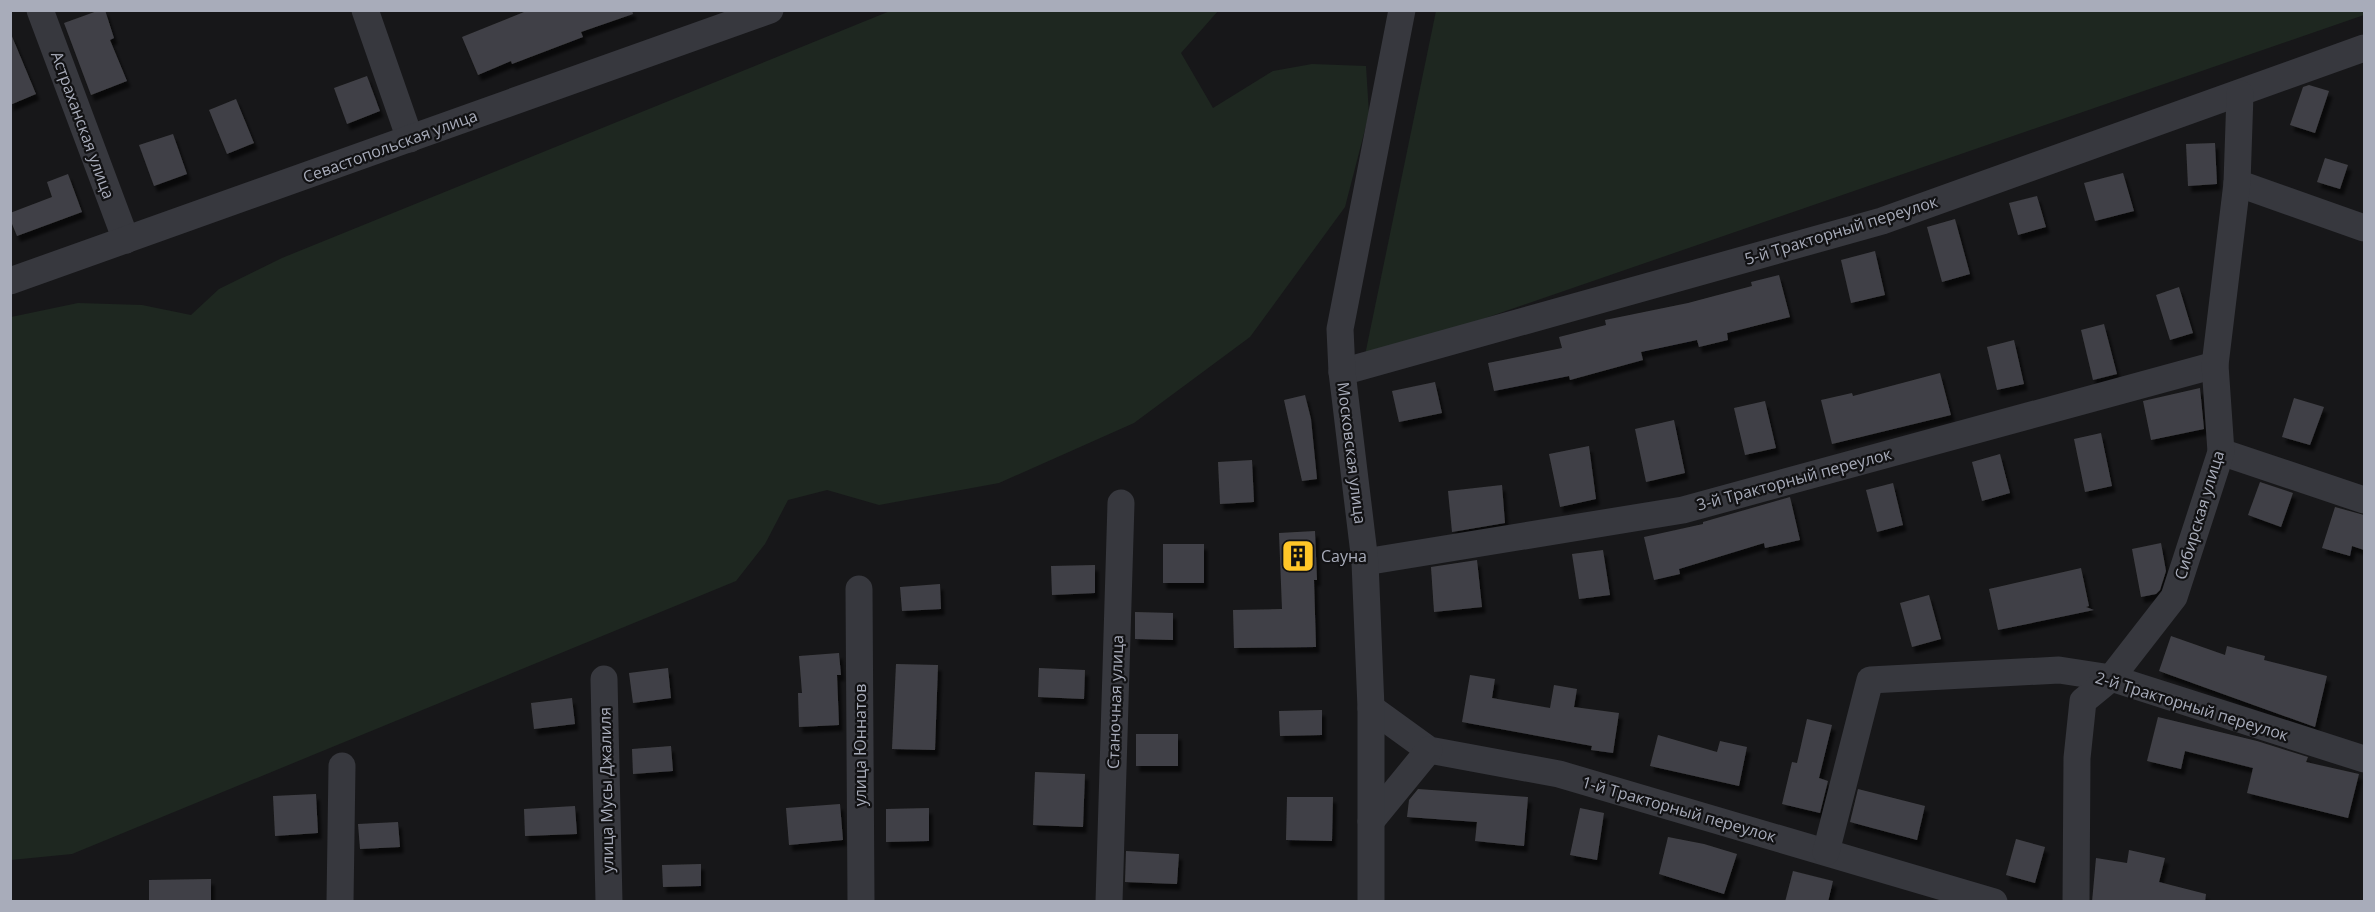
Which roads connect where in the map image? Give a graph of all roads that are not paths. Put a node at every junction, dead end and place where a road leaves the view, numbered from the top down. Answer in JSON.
{"nodes":[{"id":1,"x":40,"y":10,"type":"edge"},
{"id":2,"x":365,"y":10,"type":"edge"},
{"id":3,"x":770,"y":10,"type":"edge"},
{"id":4,"x":1402,"y":10,"type":"edge"},
{"id":5,"x":710,"y":21,"type":"edge"},
{"id":6,"x":2364,"y":48,"type":"edge"},
{"id":7,"x":2240,"y":94,"type":"junction"},
{"id":8,"x":410,"y":139,"type":"junction"},
{"id":9,"x":2237,"y":183,"type":"junction"},
{"id":10,"x":2364,"y":228,"type":"edge"},
{"id":11,"x":126,"y":240,"type":"junction"},
{"id":12,"x":10,"y":281,"type":"edge"},
{"id":13,"x":2215,"y":365,"type":"junction"},
{"id":14,"x":1342,"y":372,"type":"junction"},
{"id":15,"x":2221,"y":452,"type":"junction"},
{"id":16,"x":2364,"y":500,"type":"edge"},
{"id":17,"x":1121,"y":503,"type":"dead end"},
{"id":18,"x":1365,"y":562,"type":"junction"},
{"id":19,"x":859,"y":589,"type":"dead end"},
{"id":20,"x":2111,"y":678,"type":"junction"},
{"id":21,"x":604,"y":679,"type":"dead end"},
{"id":22,"x":1371,"y":708,"type":"junction"},
{"id":23,"x":1429,"y":750,"type":"junction"},
{"id":24,"x":2364,"y":759,"type":"edge"},
{"id":25,"x":342,"y":766,"type":"dead end"},
{"id":26,"x":1371,"y":821,"type":"junction"},
{"id":27,"x":1826,"y":852,"type":"junction"},
{"id":28,"x":340,"y":902,"type":"edge"},
{"id":29,"x":609,"y":902,"type":"edge"},
{"id":30,"x":861,"y":902,"type":"edge"},
{"id":31,"x":1109,"y":902,"type":"edge"},
{"id":32,"x":1371,"y":902,"type":"edge"},
{"id":33,"x":1994,"y":902,"type":"edge"},
{"id":34,"x":2076,"y":902,"type":"edge"}],
"edges":[{"from":1,"to":11,"type":"street","name":"Астраханская улица"},
{"from":2,"to":8,"type":"street"},
{"from":3,"to":5,"type":"street","name":"Севастопольская улица"},
{"from":4,"to":14,"type":"street","name":"Московская улица"},
{"from":5,"to":8,"type":"street","name":"Севастопольская улица"},
{"from":6,"to":7,"type":"street","name":"5-й Тракторный переулок"},
{"from":7,"to":9,"type":"street","name":"Сибирская улица"},
{"from":7,"to":14,"type":"street","name":"5-й Тракторный переулок"},
{"from":8,"to":11,"type":"street","name":"Севастопольская улица"},
{"from":9,"to":10,"type":"street"},
{"from":9,"to":13,"type":"street","name":"Сибирская улица"},
{"from":11,"to":12,"type":"street","name":"Севастопольская улица"},
{"from":13,"to":15,"type":"street","name":"Сибирская улица"},
{"from":13,"to":18,"type":"street","name":"3-й Тракторный переулок"},
{"from":14,"to":18,"type":"street","name":"Московская улица"},
{"from":15,"to":16,"type":"street"},
{"from":15,"to":20,"type":"street","name":"Сибирская улица"},
{"from":17,"to":31,"type":"street","name":"Станочная улица"},
{"from":18,"to":22,"type":"street","name":"Московская улица"},
{"from":19,"to":30,"type":"street","name":"улица Юннатов"},
{"from":20,"to":24,"type":"street","name":"2-й Тракторный переулок"},
{"from":20,"to":27,"type":"street","name":"2-й Тракторный переулок"},
{"from":20,"to":34,"type":"street","name":"Сибирская улица"},
{"from":21,"to":29,"type":"street","name":"улица Мусы Джалиля"},
{"from":22,"to":23,"type":"street","name":"1-й Тракторный переулок"},
{"from":22,"to":26,"type":"street","name":"Московская улица"},
{"from":23,"to":26,"type":"street"},
{"from":23,"to":27,"type":"street","name":"1-й Тракторный переулок"},
{"from":25,"to":28,"type":"street"},
{"from":26,"to":32,"type":"street","name":"Московская улица"},
{"from":27,"to":33,"type":"street","name":"1-й Тракторный переулок"}]}
